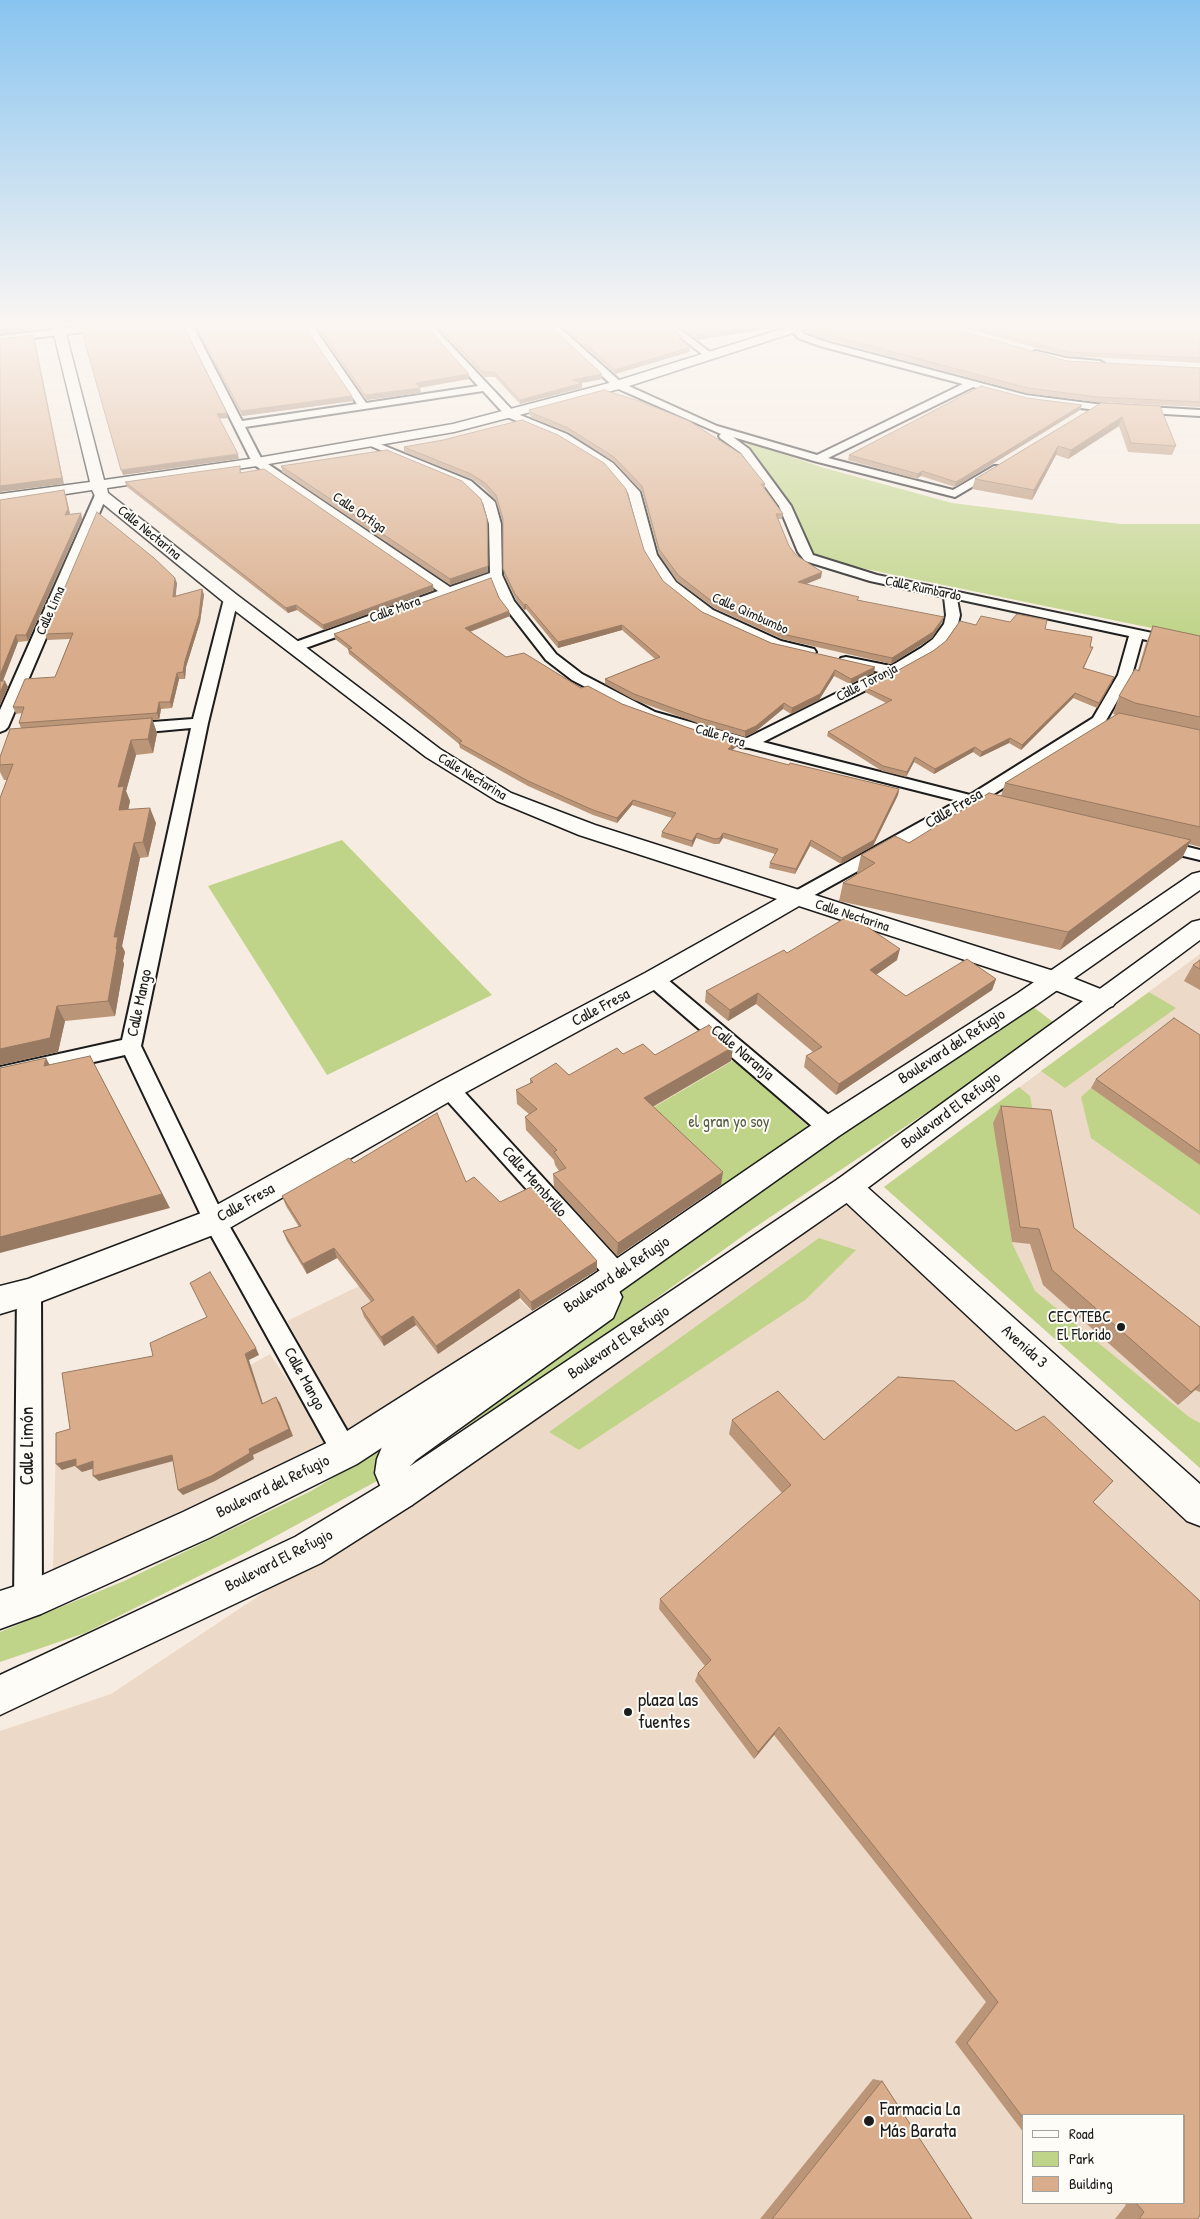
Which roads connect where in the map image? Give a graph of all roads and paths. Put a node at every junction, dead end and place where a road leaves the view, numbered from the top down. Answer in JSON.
{"nodes":[{"id":1,"x":85,"y":430,"type":"edge"},
{"id":2,"x":240,"y":430,"type":"edge"},
{"id":3,"x":446,"y":430,"type":"edge"},
{"id":4,"x":548,"y":430,"type":"edge"},
{"id":5,"x":715,"y":430,"type":"edge"},
{"id":6,"x":718,"y":430,"type":"edge"},
{"id":7,"x":878,"y":430,"type":"edge"},
{"id":8,"x":371,"y":444,"type":"junction"},
{"id":9,"x":818,"y":459,"type":"junction"},
{"id":10,"x":256,"y":462,"type":"junction"},
{"id":11,"x":1005,"y":463,"type":"edge"},
{"id":12,"x":100,"y":490,"type":"junction"},
{"id":13,"x":0,"y":499,"type":"edge"},
{"id":14,"x":496,"y":575,"type":"junction"},
{"id":15,"x":447,"y":591,"type":"junction"},
{"id":16,"x":950,"y":594,"type":"junction"},
{"id":17,"x":231,"y":599,"type":"junction"},
{"id":18,"x":1136,"y":634,"type":"junction"},
{"id":19,"x":295,"y":647,"type":"junction"},
{"id":20,"x":1200,"y":647,"type":"edge"},
{"id":21,"x":818,"y":655,"type":"edge"},
{"id":22,"x":835,"y":659,"type":"edge"},
{"id":23,"x":893,"y":671,"type":"junction"},
{"id":24,"x":1099,"y":721,"type":"junction"},
{"id":25,"x":200,"y":723,"type":"junction"},
{"id":26,"x":1117,"y":725,"type":"edge"},
{"id":27,"x":114,"y":730,"type":"edge"},
{"id":28,"x":3,"y":734,"type":"edge"},
{"id":29,"x":746,"y":744,"type":"junction"},
{"id":30,"x":971,"y":800,"type":"junction"},
{"id":31,"x":1019,"y":812,"type":"edge"},
{"id":32,"x":1143,"y":841,"type":"edge"},
{"id":33,"x":1200,"y":855,"type":"edge"},
{"id":34,"x":1200,"y":879,"type":"edge"},
{"id":35,"x":796,"y":898,"type":"junction"},
{"id":36,"x":1200,"y":928,"type":"edge"},
{"id":37,"x":654,"y":979,"type":"junction"},
{"id":38,"x":1054,"y":980,"type":"junction"},
{"id":39,"x":1104,"y":1000,"type":"junction"},
{"id":40,"x":131,"y":1046,"type":"junction"},
{"id":41,"x":0,"y":1074,"type":"edge"},
{"id":42,"x":449,"y":1089,"type":"junction"},
{"id":43,"x":829,"y":1128,"type":"junction"},
{"id":44,"x":848,"y":1187,"type":"junction"},
{"id":45,"x":215,"y":1221,"type":"junction"},
{"id":46,"x":610,"y":1281,"type":"junction"},
{"id":47,"x":29,"y":1292,"type":"junction"},
{"id":48,"x":0,"y":1300,"type":"edge"},
{"id":49,"x":345,"y":1452,"type":"junction"},
{"id":50,"x":400,"y":1492,"type":"junction"},
{"id":51,"x":1200,"y":1508,"type":"edge"},
{"id":52,"x":14,"y":1605,"type":"edge"},
{"id":53,"x":0,"y":1696,"type":"edge"}],
"edges":[{"from":1,"to":12,"type":"street"},
{"from":2,"to":10,"type":"street"},
{"from":3,"to":8,"type":"street"},
{"from":4,"to":21,"type":"street","name":"Calle Qimbumbo"},
{"from":5,"to":16,"type":"street","name":"Calle Rumbardo"},
{"from":6,"to":9,"type":"street"},
{"from":7,"to":9,"type":"street"},
{"from":8,"to":10,"type":"street"},
{"from":8,"to":14,"type":"street","name":"Calle Pera"},
{"from":9,"to":11,"type":"street"},
{"from":10,"to":12,"type":"street"},
{"from":10,"to":15,"type":"street","name":"Calle Ortiga"},
{"from":12,"to":13,"type":"street"},
{"from":12,"to":17,"type":"street","name":"Calle Nectarina"},
{"from":12,"to":28,"type":"street","name":"Calle Lima"},
{"from":14,"to":15,"type":"street","name":"Calle Mora"},
{"from":14,"to":29,"type":"street","name":"Calle Pera"},
{"from":15,"to":19,"type":"street","name":"Calle Mora"},
{"from":16,"to":18,"type":"street","name":"Calle Rumbardo"},
{"from":16,"to":23,"type":"street","name":"Calle Toronja"},
{"from":17,"to":19,"type":"street","name":"Calle Nectarina"},
{"from":17,"to":25,"type":"street","name":"Calle Mango"},
{"from":18,"to":20,"type":"street","name":"Calle Rumbardo"},
{"from":18,"to":24,"type":"street","name":"Calle Fresa"},
{"from":19,"to":35,"type":"street","name":"Calle Nectarina"},
{"from":22,"to":23,"type":"street"},
{"from":23,"to":29,"type":"street","name":"Calle Toronja"},
{"from":24,"to":26,"type":"street"},
{"from":24,"to":30,"type":"street","name":"Calle Fresa"},
{"from":25,"to":27,"type":"street"},
{"from":25,"to":40,"type":"street","name":"Calle Mango"},
{"from":29,"to":30,"type":"street","name":"Calle Pera"},
{"from":30,"to":31,"type":"street","name":"Calle Pera"},
{"from":30,"to":35,"type":"street","name":"Calle Fresa"},
{"from":32,"to":33,"type":"street"},
{"from":34,"to":38,"type":"street","name":"Boulevard del Refugio"},
{"from":35,"to":37,"type":"street","name":"Calle Fresa"},
{"from":35,"to":38,"type":"street","name":"Calle Nectarina"},
{"from":36,"to":39,"type":"street","name":"Boulevard El Refugio"},
{"from":37,"to":42,"type":"street","name":"Calle Fresa"},
{"from":37,"to":43,"type":"street","name":"Calle Naranja"},
{"from":38,"to":39,"type":"street","name":"Calle Nectarina"},
{"from":38,"to":43,"type":"street","name":"Boulevard del Refugio"},
{"from":39,"to":44,"type":"street","name":"Boulevard El Refugio"},
{"from":40,"to":41,"type":"street"},
{"from":40,"to":45,"type":"street","name":"Calle Mango"},
{"from":42,"to":45,"type":"street","name":"Calle Fresa"},
{"from":42,"to":46,"type":"street","name":"Calle Membrillo"},
{"from":43,"to":46,"type":"street","name":"Boulevard del Refugio"},
{"from":44,"to":50,"type":"street","name":"Boulevard El Refugio"},
{"from":44,"to":51,"type":"street","name":"Avenida 3"},
{"from":45,"to":47,"type":"street","name":"Calle Fresa"},
{"from":45,"to":49,"type":"street","name":"Calle Mango"},
{"from":46,"to":49,"type":"street","name":"Boulevard del Refugio"},
{"from":46,"to":50,"type":"street"},
{"from":47,"to":48,"type":"street","name":"Calle Fresa"},
{"from":47,"to":52,"type":"street","name":"Calle Limón"},
{"from":49,"to":52,"type":"street","name":"Boulevard del Refugio"},
{"from":50,"to":53,"type":"street","name":"Boulevard El Refugio"}]}
